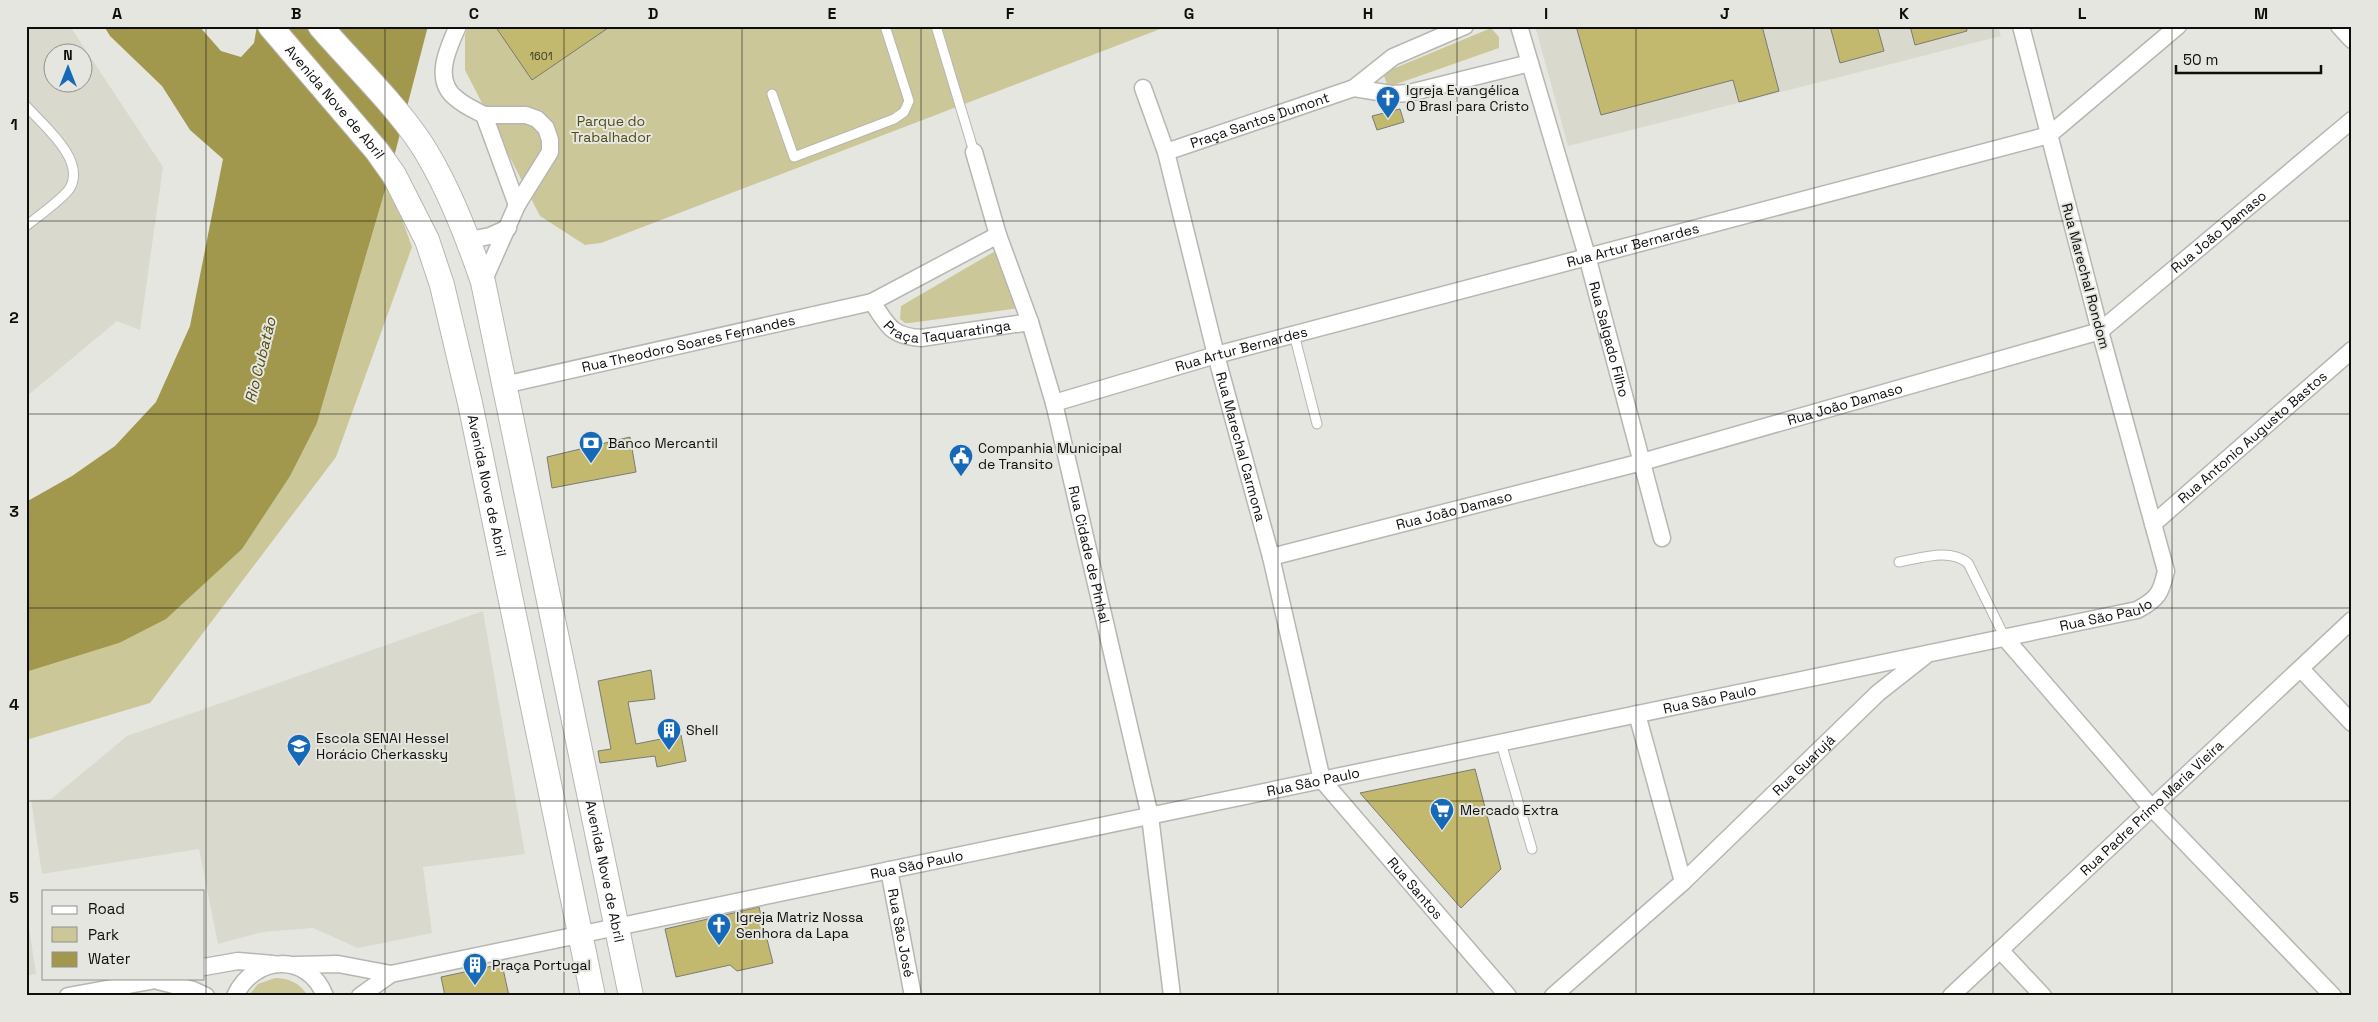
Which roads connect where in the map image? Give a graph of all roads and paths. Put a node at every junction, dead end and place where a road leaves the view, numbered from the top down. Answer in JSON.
{"nodes":[{"id":1,"x":270,"y":26,"type":"edge"},
{"id":2,"x":320,"y":26,"type":"edge"},
{"id":3,"x":458,"y":26,"type":"edge"},
{"id":4,"x":885,"y":26,"type":"edge"},
{"id":5,"x":936,"y":26,"type":"edge"},
{"id":6,"x":1465,"y":26,"type":"edge"},
{"id":7,"x":1520,"y":26,"type":"edge"},
{"id":8,"x":2021,"y":26,"type":"edge"},
{"id":9,"x":2178,"y":26,"type":"edge"},
{"id":10,"x":2339,"y":26,"type":"edge"},
{"id":11,"x":2352,"y":40,"type":"edge"},
{"id":12,"x":1530,"y":63,"type":"junction"},
{"id":13,"x":1143,"y":88,"type":"dead end"},
{"id":14,"x":1354,"y":88,"type":"junction"},
{"id":15,"x":772,"y":94,"type":"dead end"},
{"id":16,"x":26,"y":106,"type":"edge"},
{"id":17,"x":484,"y":115,"type":"junction"},
{"id":18,"x":2352,"y":120,"type":"edge"},
{"id":19,"x":2049,"y":135,"type":"junction"},
{"id":20,"x":974,"y":152,"type":"joint"},
{"id":21,"x":1166,"y":152,"type":"junction"},
{"id":22,"x":517,"y":206,"type":"junction"},
{"id":23,"x":26,"y":226,"type":"edge"},
{"id":24,"x":508,"y":228,"type":"junction"},
{"id":25,"x":998,"y":235,"type":"junction"},
{"id":26,"x":469,"y":240,"type":"junction"},
{"id":27,"x":1587,"y":256,"type":"junction"},
{"id":28,"x":482,"y":282,"type":"junction"},
{"id":29,"x":872,"y":302,"type":"junction"},
{"id":30,"x":1030,"y":322,"type":"junction"},
{"id":31,"x":2100,"y":331,"type":"junction"},
{"id":32,"x":1294,"y":334,"type":"junction"},
{"id":33,"x":2352,"y":350,"type":"edge"},
{"id":34,"x":1216,"y":355,"type":"junction"},
{"id":35,"x":461,"y":361,"type":"junction"},
{"id":36,"x":504,"y":385,"type":"junction"},
{"id":37,"x":1054,"y":403,"type":"junction"},
{"id":38,"x":1316,"y":424,"type":"dead end"},
{"id":39,"x":1642,"y":462,"type":"junction"},
{"id":40,"x":2154,"y":524,"type":"junction"},
{"id":41,"x":1662,"y":538,"type":"dead end"},
{"id":42,"x":1271,"y":557,"type":"junction"},
{"id":43,"x":1900,"y":562,"type":"dead end"},
{"id":44,"x":2352,"y":620,"type":"edge"},
{"id":45,"x":2005,"y":638,"type":"junction"},
{"id":46,"x":1929,"y":653,"type":"junction"},
{"id":47,"x":2301,"y":669,"type":"junction"},
{"id":48,"x":1637,"y":714,"type":"junction"},
{"id":49,"x":2352,"y":723,"type":"edge"},
{"id":50,"x":1502,"y":742,"type":"junction"},
{"id":51,"x":1322,"y":780,"type":"junction"},
{"id":52,"x":2151,"y":807,"type":"junction"},
{"id":53,"x":1150,"y":816,"type":"junction"},
{"id":54,"x":1532,"y":849,"type":"dead end"},
{"id":55,"x":889,"y":870,"type":"junction"},
{"id":56,"x":1683,"y":882,"type":"junction"},
{"id":57,"x":616,"y":927,"type":"junction"},
{"id":58,"x":580,"y":934,"type":"junction"},
{"id":59,"x":2000,"y":950,"type":"junction"},
{"id":60,"x":275,"y":964,"type":"junction"},
{"id":61,"x":292,"y":965,"type":"junction"},
{"id":62,"x":205,"y":967,"type":"edge"},
{"id":63,"x":391,"y":974,"type":"junction"},
{"id":64,"x":163,"y":980,"type":"edge"},
{"id":65,"x":118,"y":992,"type":"edge"},
{"id":66,"x":68,"y":996,"type":"edge"},
{"id":67,"x":206,"y":996,"type":"edge"},
{"id":68,"x":235,"y":996,"type":"edge"},
{"id":69,"x":325,"y":996,"type":"edge"},
{"id":70,"x":360,"y":996,"type":"edge"},
{"id":71,"x":593,"y":996,"type":"edge"},
{"id":72,"x":631,"y":996,"type":"edge"},
{"id":73,"x":913,"y":996,"type":"edge"},
{"id":74,"x":1172,"y":996,"type":"edge"},
{"id":75,"x":1508,"y":996,"type":"edge"},
{"id":76,"x":1553,"y":996,"type":"edge"},
{"id":77,"x":1951,"y":996,"type":"edge"},
{"id":78,"x":2043,"y":996,"type":"edge"},
{"id":79,"x":2333,"y":996,"type":"edge"}],
"edges":[{"from":1,"to":35,"type":"main road","name":"Avenida Nove de Abril"},
{"from":2,"to":26,"type":"main road","name":"Avenida Nove de Abril"},
{"from":3,"to":17,"type":"street"},
{"from":4,"to":15,"type":"lane"},
{"from":5,"to":20,"type":"lane"},
{"from":6,"to":14,"type":"street","name":"Praça Santos Dumont"},
{"from":7,"to":12,"type":"street","name":"Rua Salgado Filho"},
{"from":8,"to":19,"type":"street","name":"Rua Marechal Rondom"},
{"from":9,"to":19,"type":"street","name":"Rua Artur Bernardes"},
{"from":10,"to":11,"type":"street"},
{"from":12,"to":14,"type":"street","name":"Praça Santos Dumont"},
{"from":12,"to":27,"type":"street","name":"Rua Salgado Filho"},
{"from":13,"to":21,"type":"street","name":"Rua Marechal Carmona"},
{"from":14,"to":21,"type":"street","name":"Praça Santos Dumont"},
{"from":16,"to":23,"type":"lane"},
{"from":17,"to":22,"type":"street"},
{"from":17,"to":22,"type":"street"},
{"from":18,"to":31,"type":"street","name":"Rua João Damaso"},
{"from":19,"to":27,"type":"street","name":"Rua Artur Bernardes"},
{"from":19,"to":31,"type":"street","name":"Rua Marechal Rondom"},
{"from":20,"to":25,"type":"street","name":"Rua Cidade de Pinhal"},
{"from":21,"to":34,"type":"street","name":"Rua Marechal Carmona"},
{"from":22,"to":24,"type":"street"},
{"from":24,"to":26,"type":"street"},
{"from":24,"to":28,"type":"street"},
{"from":25,"to":29,"type":"street","name":"Praça Taquaratinga"},
{"from":25,"to":30,"type":"street","name":"Rua Cidade de Pinhal"},
{"from":26,"to":28,"type":"main road","name":"Avenida Nove de Abril"},
{"from":27,"to":32,"type":"street","name":"Rua Artur Bernardes"},
{"from":27,"to":39,"type":"street","name":"Rua Salgado Filho"},
{"from":28,"to":36,"type":"main road","name":"Avenida Nove de Abril"},
{"from":29,"to":30,"type":"street","name":"Praça Taquaratinga"},
{"from":29,"to":36,"type":"street","name":"Rua Theodoro Soares Fernandes"},
{"from":30,"to":37,"type":"street","name":"Rua Cidade de Pinhal"},
{"from":31,"to":39,"type":"street","name":"Rua João Damaso"},
{"from":31,"to":40,"type":"street","name":"Rua Marechal Rondom"},
{"from":32,"to":34,"type":"street","name":"Rua Artur Bernardes"},
{"from":32,"to":38,"type":"lane"},
{"from":33,"to":40,"type":"street","name":"Rua Antonio Augusto Bastos"},
{"from":34,"to":37,"type":"street","name":"Rua Artur Bernardes"},
{"from":34,"to":42,"type":"street","name":"Rua Marechal Carmona"},
{"from":35,"to":36,"type":"main road"},
{"from":35,"to":58,"type":"main road","name":"Avenida Nove de Abril"},
{"from":36,"to":57,"type":"main road","name":"Avenida Nove de Abril"},
{"from":37,"to":53,"type":"street","name":"Rua Cidade de Pinhal"},
{"from":39,"to":41,"type":"street","name":"Rua Salgado Filho"},
{"from":39,"to":42,"type":"street","name":"Rua João Damaso"},
{"from":40,"to":45,"type":"street","name":"Rua São Paulo"},
{"from":42,"to":51,"type":"street","name":"Rua Marechal Carmona"},
{"from":43,"to":45,"type":"lane"},
{"from":44,"to":47,"type":"street","name":"Rua Padre Primo Maria Vieira"},
{"from":45,"to":46,"type":"street","name":"Rua São Paulo"},
{"from":45,"to":52,"type":"street"},
{"from":46,"to":48,"type":"street","name":"Rua São Paulo"},
{"from":46,"to":56,"type":"street","name":"Rua Guarujá"},
{"from":47,"to":49,"type":"street"},
{"from":47,"to":52,"type":"street","name":"Rua Padre Primo Maria Vieira"},
{"from":48,"to":50,"type":"street","name":"Rua São Paulo"},
{"from":48,"to":56,"type":"street"},
{"from":50,"to":51,"type":"street","name":"Rua São Paulo"},
{"from":50,"to":54,"type":"lane"},
{"from":51,"to":53,"type":"street","name":"Rua São Paulo"},
{"from":51,"to":75,"type":"street","name":"Rua Santos"},
{"from":52,"to":59,"type":"street","name":"Rua Padre Primo Maria Vieira"},
{"from":52,"to":79,"type":"street"},
{"from":53,"to":55,"type":"street","name":"Rua São Paulo"},
{"from":53,"to":74,"type":"street","name":"Rua Cidade de Pinhal"},
{"from":55,"to":57,"type":"street","name":"Rua São Paulo"},
{"from":55,"to":73,"type":"street","name":"Rua São José"},
{"from":56,"to":76,"type":"street","name":"Rua Guarujá"},
{"from":57,"to":58,"type":"street","name":"Rua São Paulo"},
{"from":57,"to":72,"type":"main road","name":"Avenida Nove de Abril"},
{"from":58,"to":63,"type":"street","name":"Rua São Paulo"},
{"from":58,"to":71,"type":"main road","name":"Avenida Nove de Abril"},
{"from":59,"to":77,"type":"street","name":"Rua Padre Primo Maria Vieira"},
{"from":59,"to":78,"type":"street"},
{"from":60,"to":61,"type":"street","name":"Rua São Paulo"},
{"from":60,"to":62,"type":"street","name":"Rua São Paulo"},
{"from":60,"to":68,"type":"street"},
{"from":61,"to":63,"type":"street","name":"Rua São Paulo"},
{"from":61,"to":69,"type":"street"},
{"from":63,"to":70,"type":"street","name":"Rua São Paulo"},
{"from":64,"to":65,"type":"street"},
{"from":64,"to":67,"type":"street"},
{"from":65,"to":66,"type":"street"}]}
